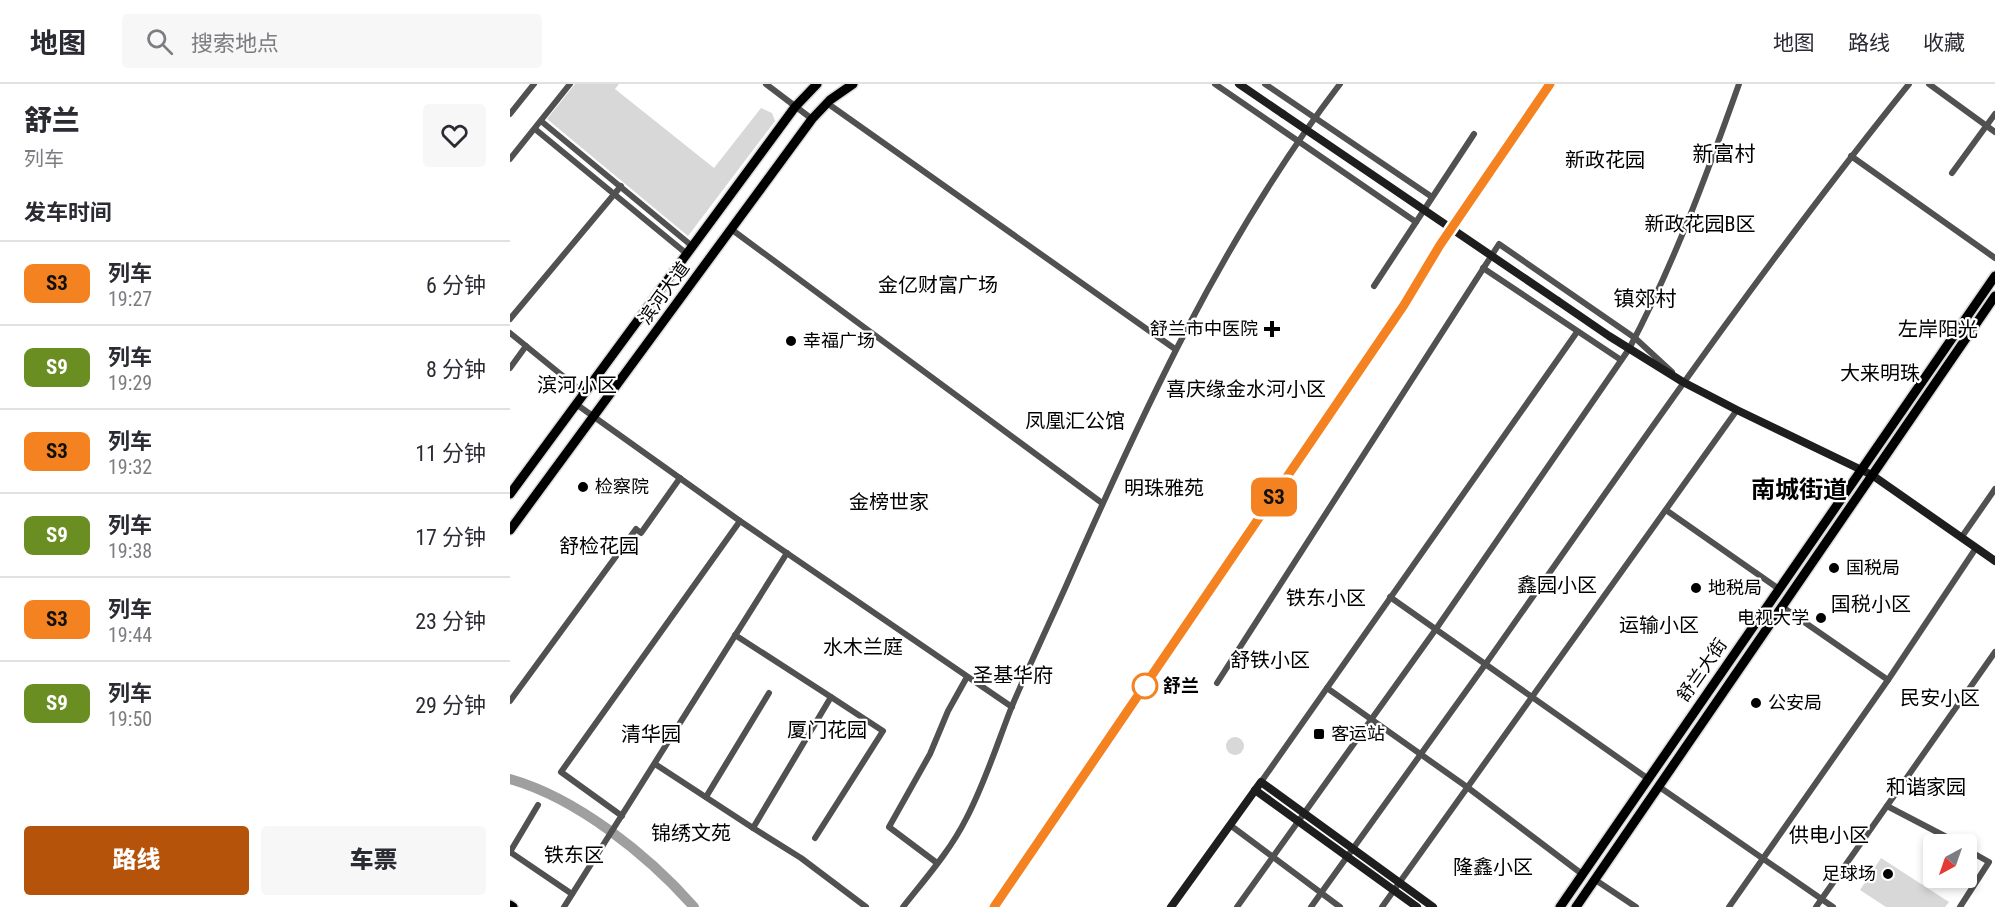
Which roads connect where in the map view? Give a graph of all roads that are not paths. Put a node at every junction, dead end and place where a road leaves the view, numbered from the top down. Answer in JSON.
{"nodes":[{"id":1,"x":534,"y":84,"type":"edge"},
{"id":2,"x":570,"y":84,"type":"edge"},
{"id":3,"x":766,"y":84,"type":"edge"},
{"id":4,"x":817,"y":84,"type":"edge"},
{"id":5,"x":853,"y":84,"type":"edge"},
{"id":6,"x":1215,"y":84,"type":"edge"},
{"id":7,"x":1239,"y":84,"type":"edge"},
{"id":8,"x":1265,"y":84,"type":"edge"},
{"id":9,"x":1340,"y":84,"type":"edge"},
{"id":10,"x":1739,"y":84,"type":"edge"},
{"id":11,"x":1909,"y":84,"type":"edge"},
{"id":12,"x":1929,"y":84,"type":"edge"},
{"id":13,"x":827,"y":103,"type":"junction"},
{"id":14,"x":795,"y":106,"type":"junction"},
{"id":15,"x":510,"y":114,"type":"edge"},
{"id":16,"x":1995,"y":114,"type":"edge"},
{"id":17,"x":1314,"y":118,"type":"junction"},
{"id":18,"x":812,"y":119,"type":"junction"},
{"id":19,"x":541,"y":121,"type":"junction"},
{"id":20,"x":1986,"y":126,"type":"junction"},
{"id":21,"x":534,"y":129,"type":"junction"},
{"id":22,"x":1995,"y":132,"type":"edge"},
{"id":23,"x":1474,"y":134,"type":"dead end"},
{"id":24,"x":1298,"y":141,"type":"junction"},
{"id":25,"x":1851,"y":156,"type":"junction"},
{"id":26,"x":510,"y":159,"type":"edge"},
{"id":27,"x":1952,"y":173,"type":"dead end"},
{"id":28,"x":621,"y":186,"type":"junction"},
{"id":29,"x":614,"y":195,"type":"junction"},
{"id":30,"x":1432,"y":197,"type":"junction"},
{"id":31,"x":1416,"y":222,"type":"junction"},
{"id":32,"x":731,"y":229,"type":"junction"},
{"id":33,"x":689,"y":250,"type":"junction"},
{"id":34,"x":1995,"y":258,"type":"edge"},
{"id":35,"x":1483,"y":268,"type":"junction"},
{"id":36,"x":1995,"y":276,"type":"edge"},
{"id":37,"x":1374,"y":286,"type":"dead end"},
{"id":38,"x":1995,"y":296,"type":"edge"},
{"id":39,"x":510,"y":319,"type":"edge"},
{"id":40,"x":1577,"y":332,"type":"junction"},
{"id":41,"x":510,"y":333,"type":"edge"},
{"id":42,"x":1635,"y":338,"type":"junction"},
{"id":43,"x":526,"y":346,"type":"junction"},
{"id":44,"x":1175,"y":349,"type":"junction"},
{"id":45,"x":1629,"y":349,"type":"junction"},
{"id":46,"x":1621,"y":360,"type":"junction"},
{"id":47,"x":510,"y":368,"type":"edge"},
{"id":48,"x":1683,"y":382,"type":"junction"},
{"id":49,"x":585,"y":394,"type":"junction"},
{"id":50,"x":576,"y":404,"type":"junction"},
{"id":51,"x":1737,"y":411,"type":"junction"},
{"id":52,"x":593,"y":416,"type":"junction"},
{"id":53,"x":1862,"y":469,"type":"junction"},
{"id":54,"x":1872,"y":475,"type":"junction"},
{"id":55,"x":680,"y":478,"type":"junction"},
{"id":56,"x":1995,"y":489,"type":"edge"},
{"id":57,"x":510,"y":494,"type":"edge"},
{"id":58,"x":1102,"y":503,"type":"junction"},
{"id":59,"x":1666,"y":510,"type":"junction"},
{"id":60,"x":740,"y":521,"type":"junction"},
{"id":61,"x":510,"y":530,"type":"edge"},
{"id":62,"x":1961,"y":537,"type":"junction"},
{"id":63,"x":1976,"y":548,"type":"junction"},
{"id":64,"x":787,"y":553,"type":"junction"},
{"id":65,"x":1995,"y":561,"type":"edge"},
{"id":66,"x":1779,"y":589,"type":"junction"},
{"id":67,"x":1390,"y":597,"type":"junction"},
{"id":68,"x":1781,"y":606,"type":"junction"},
{"id":69,"x":1436,"y":629,"type":"junction"},
{"id":70,"x":735,"y":635,"type":"junction"},
{"id":71,"x":1995,"y":652,"type":"edge"},
{"id":72,"x":1485,"y":664,"type":"junction"},
{"id":73,"x":967,"y":677,"type":"junction"},
{"id":74,"x":1888,"y":680,"type":"junction"},
{"id":75,"x":1217,"y":683,"type":"dead end"},
{"id":76,"x":1327,"y":688,"type":"junction"},
{"id":77,"x":769,"y":693,"type":"dead end"},
{"id":78,"x":1532,"y":697,"type":"junction"},
{"id":79,"x":831,"y":698,"type":"junction"},
{"id":80,"x":510,"y":701,"type":"edge"},
{"id":81,"x":1012,"y":707,"type":"junction"},
{"id":82,"x":1371,"y":719,"type":"junction"},
{"id":83,"x":1420,"y":754,"type":"junction"},
{"id":84,"x":655,"y":764,"type":"junction"},
{"id":85,"x":1647,"y":778,"type":"junction"},
{"id":86,"x":1261,"y":782,"type":"junction"},
{"id":87,"x":1658,"y":786,"type":"junction"},
{"id":88,"x":1467,"y":787,"type":"junction"},
{"id":89,"x":1255,"y":790,"type":"junction"},
{"id":90,"x":706,"y":797,"type":"junction"},
{"id":91,"x":538,"y":805,"type":"dead end"},
{"id":92,"x":1887,"y":806,"type":"junction"},
{"id":93,"x":1304,"y":813,"type":"junction"},
{"id":94,"x":622,"y":816,"type":"junction"},
{"id":95,"x":1299,"y":821,"type":"junction"},
{"id":96,"x":1230,"y":825,"type":"junction"},
{"id":97,"x":753,"y":828,"type":"junction"},
{"id":98,"x":1941,"y":834,"type":"edge"},
{"id":99,"x":815,"y":838,"type":"dead end"},
{"id":100,"x":1353,"y":848,"type":"junction"},
{"id":101,"x":510,"y":852,"type":"edge"},
{"id":102,"x":1977,"y":855,"type":"edge"},
{"id":103,"x":1347,"y":856,"type":"junction"},
{"id":104,"x":1273,"y":857,"type":"junction"},
{"id":105,"x":1764,"y":858,"type":"junction"},
{"id":106,"x":937,"y":863,"type":"junction"},
{"id":107,"x":1582,"y":874,"type":"junction"},
{"id":108,"x":1594,"y":879,"type":"junction"},
{"id":109,"x":1977,"y":881,"type":"edge"},
{"id":110,"x":1399,"y":882,"type":"junction"},
{"id":111,"x":1972,"y":888,"type":"edge"},
{"id":112,"x":1393,"y":890,"type":"junction"},
{"id":113,"x":1321,"y":893,"type":"junction"},
{"id":114,"x":572,"y":894,"type":"junction"},
{"id":115,"x":1822,"y":900,"type":"junction"},
{"id":116,"x":564,"y":907,"type":"edge"},
{"id":117,"x":866,"y":907,"type":"edge"},
{"id":118,"x":903,"y":907,"type":"edge"},
{"id":119,"x":1171,"y":907,"type":"edge"},
{"id":120,"x":1237,"y":907,"type":"edge"},
{"id":121,"x":1311,"y":907,"type":"edge"},
{"id":122,"x":1340,"y":907,"type":"edge"},
{"id":123,"x":1382,"y":907,"type":"edge"},
{"id":124,"x":1417,"y":907,"type":"edge"},
{"id":125,"x":1433,"y":907,"type":"edge"},
{"id":126,"x":1560,"y":907,"type":"edge"},
{"id":127,"x":1576,"y":907,"type":"edge"},
{"id":128,"x":1636,"y":907,"type":"edge"},
{"id":129,"x":1730,"y":907,"type":"edge"},
{"id":130,"x":1816,"y":907,"type":"edge"},
{"id":131,"x":1833,"y":907,"type":"edge"},
{"id":132,"x":1960,"y":907,"type":"edge"}],
"edges":[{"from":1,"to":15,"type":"street"},
{"from":2,"to":19,"type":"street"},
{"from":3,"to":14,"type":"street"},
{"from":4,"to":14,"type":"main road","name":"滨河大道"},
{"from":5,"to":13,"type":"main road","name":"滨河大道"},
{"from":6,"to":24,"type":"street"},
{"from":7,"to":45,"type":"main road","bridge":true},
{"from":8,"to":17,"type":"street"},
{"from":9,"to":17,"type":"street"},
{"from":10,"to":42,"type":"street"},
{"from":11,"to":25,"type":"street"},
{"from":12,"to":20,"type":"street"},
{"from":13,"to":18,"type":"main road","name":"滨河大道"},
{"from":13,"to":44,"type":"street"},
{"from":14,"to":18,"type":"street"},
{"from":14,"to":33,"type":"main road","name":"滨河大道"},
{"from":16,"to":20,"type":"street"},
{"from":17,"to":24,"type":"street"},
{"from":17,"to":30,"type":"street"},
{"from":18,"to":32,"type":"main road","name":"滨河大道"},
{"from":19,"to":21,"type":"street"},
{"from":19,"to":28,"type":"street"},
{"from":20,"to":22,"type":"street"},
{"from":20,"to":27,"type":"street"},
{"from":21,"to":26,"type":"street"},
{"from":21,"to":29,"type":"street"},
{"from":23,"to":30,"type":"street"},
{"from":24,"to":31,"type":"street"},
{"from":24,"to":44,"type":"street"},
{"from":25,"to":34,"type":"street"},
{"from":25,"to":48,"type":"street"},
{"from":28,"to":29,"type":"street"},
{"from":28,"to":33,"type":"street"},
{"from":29,"to":33,"type":"street"},
{"from":29,"to":39,"type":"street"},
{"from":30,"to":31,"type":"street"},
{"from":31,"to":37,"type":"street"},
{"from":32,"to":52,"type":"main road","name":"滨河大道"},
{"from":32,"to":58,"type":"street"},
{"from":33,"to":49,"type":"main road","name":"滨河大道"},
{"from":35,"to":40,"type":"street"},
{"from":35,"to":42,"type":"street"},
{"from":35,"to":75,"type":"street"},
{"from":36,"to":53,"type":"main road","name":"舒兰大街"},
{"from":38,"to":54,"type":"main road","name":"舒兰大街"},
{"from":40,"to":46,"type":"street"},
{"from":40,"to":67,"type":"street"},
{"from":41,"to":43,"type":"street"},
{"from":42,"to":45,"type":"street"},
{"from":42,"to":48,"type":"street"},
{"from":43,"to":47,"type":"street"},
{"from":43,"to":49,"type":"street"},
{"from":44,"to":58,"type":"street"},
{"from":45,"to":46,"type":"street"},
{"from":45,"to":48,"type":"main road"},
{"from":46,"to":69,"type":"street"},
{"from":48,"to":51,"type":"main road"},
{"from":48,"to":72,"type":"street"},
{"from":49,"to":50,"type":"main road","name":"滨河大道"},
{"from":50,"to":52,"type":"street"},
{"from":50,"to":57,"type":"main road","name":"滨河大道"},
{"from":51,"to":53,"type":"main road"},
{"from":51,"to":59,"type":"street"},
{"from":52,"to":55,"type":"street"},
{"from":52,"to":61,"type":"main road","name":"滨河大道"},
{"from":53,"to":54,"type":"main road"},
{"from":53,"to":66,"type":"main road","name":"舒兰大街"},
{"from":54,"to":62,"type":"main road"},
{"from":54,"to":68,"type":"main road","name":"舒兰大街"},
{"from":55,"to":60,"type":"street"},
{"from":55,"to":80,"type":"street"},
{"from":56,"to":62,"type":"street"},
{"from":58,"to":81,"type":"street"},
{"from":59,"to":66,"type":"street"},
{"from":59,"to":78,"type":"street"},
{"from":60,"to":64,"type":"street"},
{"from":60,"to":94,"type":"street"},
{"from":62,"to":63,"type":"main road"},
{"from":63,"to":65,"type":"main road"},
{"from":63,"to":74,"type":"street"},
{"from":64,"to":70,"type":"street"},
{"from":64,"to":73,"type":"street"},
{"from":66,"to":85,"type":"main road","name":"舒兰大街"},
{"from":67,"to":69,"type":"street"},
{"from":67,"to":76,"type":"street"},
{"from":68,"to":74,"type":"street"},
{"from":68,"to":87,"type":"main road","name":"舒兰大街"},
{"from":69,"to":72,"type":"street"},
{"from":69,"to":82,"type":"street"},
{"from":70,"to":79,"type":"street"},
{"from":70,"to":84,"type":"street"},
{"from":71,"to":92,"type":"street"},
{"from":72,"to":78,"type":"street"},
{"from":72,"to":83,"type":"street"},
{"from":73,"to":81,"type":"street"},
{"from":73,"to":106,"type":"street"},
{"from":74,"to":105,"type":"street"},
{"from":76,"to":82,"type":"street"},
{"from":76,"to":86,"type":"street"},
{"from":77,"to":90,"type":"street"},
{"from":78,"to":85,"type":"street"},
{"from":78,"to":88,"type":"street"},
{"from":79,"to":97,"type":"street"},
{"from":79,"to":99,"type":"street"},
{"from":81,"to":106,"type":"street"},
{"from":82,"to":83,"type":"street"},
{"from":82,"to":93,"type":"street"},
{"from":83,"to":88,"type":"street"},
{"from":83,"to":100,"type":"street"},
{"from":84,"to":90,"type":"street"},
{"from":84,"to":94,"type":"street"},
{"from":85,"to":107,"type":"main road","name":"舒兰大街"},
{"from":86,"to":89,"type":"main road"},
{"from":86,"to":93,"type":"main road"},
{"from":87,"to":105,"type":"street"},
{"from":87,"to":108,"type":"main road","name":"舒兰大街"},
{"from":88,"to":107,"type":"street"},
{"from":88,"to":110,"type":"street"},
{"from":89,"to":95,"type":"main road"},
{"from":89,"to":96,"type":"main road"},
{"from":90,"to":97,"type":"street"},
{"from":91,"to":101,"type":"street"},
{"from":92,"to":98,"type":"street"},
{"from":92,"to":115,"type":"street"},
{"from":93,"to":95,"type":"street"},
{"from":93,"to":100,"type":"main road"},
{"from":94,"to":114,"type":"street"},
{"from":95,"to":103,"type":"main road"},
{"from":95,"to":104,"type":"street"},
{"from":96,"to":104,"type":"street"},
{"from":96,"to":119,"type":"main road"},
{"from":97,"to":117,"type":"street"},
{"from":100,"to":103,"type":"street"},
{"from":100,"to":110,"type":"main road"},
{"from":101,"to":114,"type":"street"},
{"from":102,"to":109,"type":"street"},
{"from":103,"to":112,"type":"main road"},
{"from":103,"to":113,"type":"street"},
{"from":104,"to":113,"type":"street"},
{"from":104,"to":120,"type":"street"},
{"from":105,"to":115,"type":"street"},
{"from":105,"to":129,"type":"street"},
{"from":106,"to":118,"type":"street"},
{"from":107,"to":126,"type":"main road","name":"舒兰大街"},
{"from":108,"to":127,"type":"main road","name":"舒兰大街"},
{"from":108,"to":128,"type":"street"},
{"from":110,"to":112,"type":"street"},
{"from":110,"to":125,"type":"main road"},
{"from":111,"to":132,"type":"street"},
{"from":112,"to":123,"type":"street"},
{"from":112,"to":124,"type":"main road"},
{"from":113,"to":121,"type":"street"},
{"from":113,"to":122,"type":"street"},
{"from":114,"to":116,"type":"street"},
{"from":115,"to":130,"type":"street"},
{"from":115,"to":131,"type":"street"}]}
